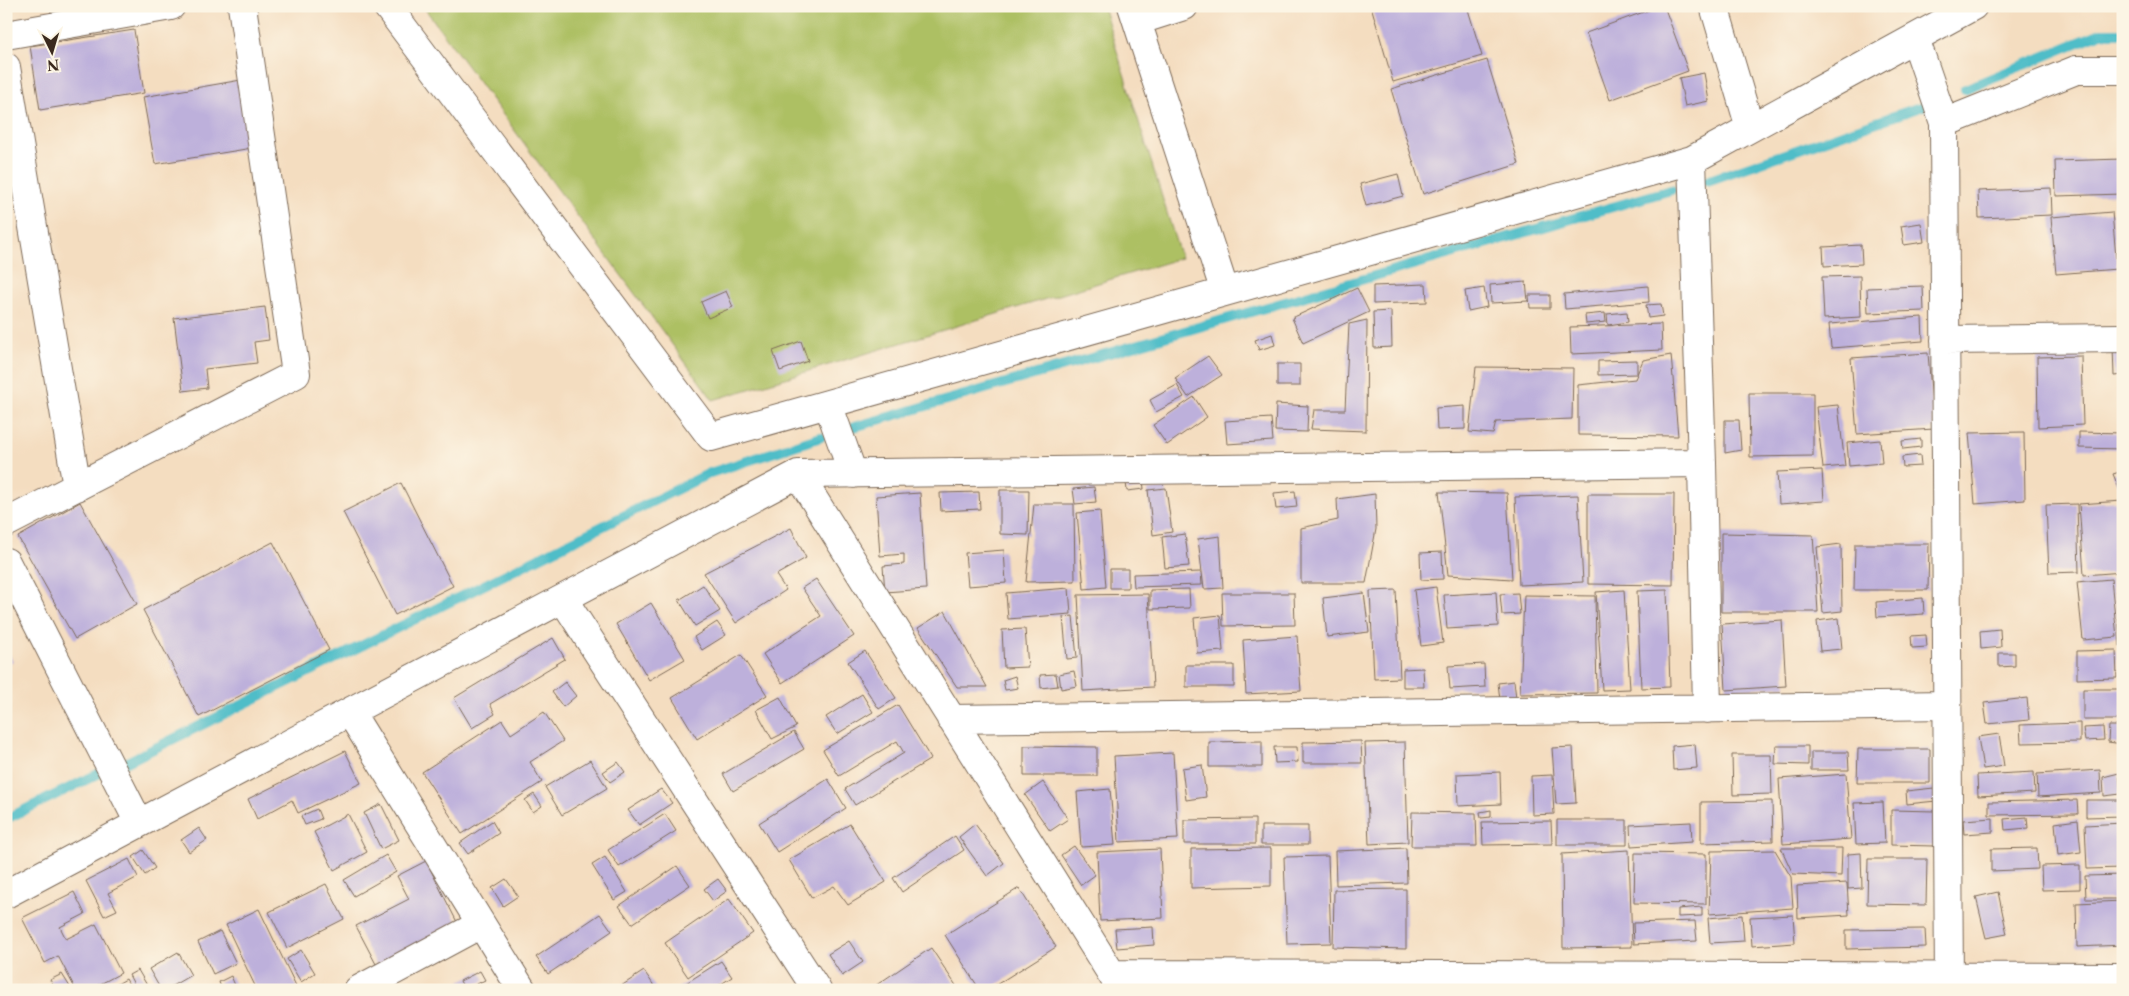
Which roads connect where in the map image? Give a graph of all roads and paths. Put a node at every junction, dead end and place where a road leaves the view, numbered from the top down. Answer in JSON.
{"nodes":[{"id":1,"x":171,"y":6,"type":"edge"},
{"id":2,"x":242,"y":6,"type":"edge"},
{"id":3,"x":387,"y":6,"type":"edge"},
{"id":4,"x":1184,"y":6,"type":"edge"},
{"id":5,"x":1714,"y":6,"type":"edge"},
{"id":6,"x":1973,"y":6,"type":"edge"},
{"id":7,"x":1135,"y":14,"type":"edge"},
{"id":8,"x":6,"y":35,"type":"edge"},
{"id":9,"x":1915,"y":38,"type":"junction"},
{"id":10,"x":6,"y":67,"type":"edge"},
{"id":11,"x":2123,"y":70,"type":"edge"},
{"id":12,"x":1944,"y":123,"type":"junction"},
{"id":13,"x":1750,"y":128,"type":"junction"},
{"id":14,"x":1692,"y":160,"type":"junction"},
{"id":15,"x":1225,"y":292,"type":"junction"},
{"id":16,"x":2123,"y":338,"type":"edge"},
{"id":17,"x":1945,"y":340,"type":"junction"},
{"id":18,"x":828,"y":404,"type":"junction"},
{"id":19,"x":1702,"y":463,"type":"junction"},
{"id":20,"x":798,"y":474,"type":"junction"},
{"id":21,"x":853,"y":474,"type":"junction"},
{"id":22,"x":77,"y":487,"type":"junction"},
{"id":23,"x":6,"y":523,"type":"edge"},
{"id":24,"x":6,"y":562,"type":"edge"},
{"id":25,"x":563,"y":599,"type":"junction"},
{"id":26,"x":1947,"y":705,"type":"junction"},
{"id":27,"x":1707,"y":709,"type":"junction"},
{"id":28,"x":350,"y":712,"type":"junction"},
{"id":29,"x":951,"y":719,"type":"junction"},
{"id":30,"x":140,"y":823,"type":"junction"},
{"id":31,"x":6,"y":894,"type":"edge"},
{"id":32,"x":481,"y":924,"type":"junction"},
{"id":33,"x":2123,"y":977,"type":"edge"},
{"id":34,"x":1117,"y":982,"type":"edge"},
{"id":35,"x":1643,"y":982,"type":"edge"},
{"id":36,"x":1949,"y":983,"type":"edge"},
{"id":37,"x":358,"y":990,"type":"edge"},
{"id":38,"x":522,"y":990,"type":"edge"},
{"id":39,"x":817,"y":990,"type":"edge"}],
"edges":[{"from":1,"to":8,"type":"street"},
{"from":2,"to":22,"type":"street"},
{"from":3,"to":18,"type":"street"},
{"from":4,"to":7,"type":"street"},
{"from":5,"to":13,"type":"street"},
{"from":6,"to":9,"type":"street"},
{"from":7,"to":15,"type":"street"},
{"from":9,"to":12,"type":"street"},
{"from":9,"to":13,"type":"street"},
{"from":10,"to":22,"type":"street"},
{"from":11,"to":12,"type":"street"},
{"from":12,"to":17,"type":"street"},
{"from":13,"to":14,"type":"street"},
{"from":14,"to":15,"type":"street"},
{"from":14,"to":19,"type":"street"},
{"from":15,"to":18,"type":"street"},
{"from":16,"to":17,"type":"street"},
{"from":17,"to":26,"type":"street"},
{"from":18,"to":21,"type":"street"},
{"from":19,"to":21,"type":"street"},
{"from":19,"to":27,"type":"street"},
{"from":20,"to":21,"type":"street"},
{"from":20,"to":25,"type":"street"},
{"from":20,"to":29,"type":"street"},
{"from":22,"to":23,"type":"street"},
{"from":24,"to":30,"type":"street"},
{"from":25,"to":28,"type":"street"},
{"from":25,"to":39,"type":"street"},
{"from":26,"to":27,"type":"street"},
{"from":26,"to":36,"type":"street"},
{"from":27,"to":29,"type":"street"},
{"from":28,"to":30,"type":"street"},
{"from":28,"to":32,"type":"street"},
{"from":29,"to":34,"type":"street"},
{"from":30,"to":31,"type":"street"},
{"from":32,"to":37,"type":"street"},
{"from":32,"to":38,"type":"street"},
{"from":33,"to":36,"type":"street"},
{"from":34,"to":35,"type":"street"},
{"from":35,"to":36,"type":"street"}]}
